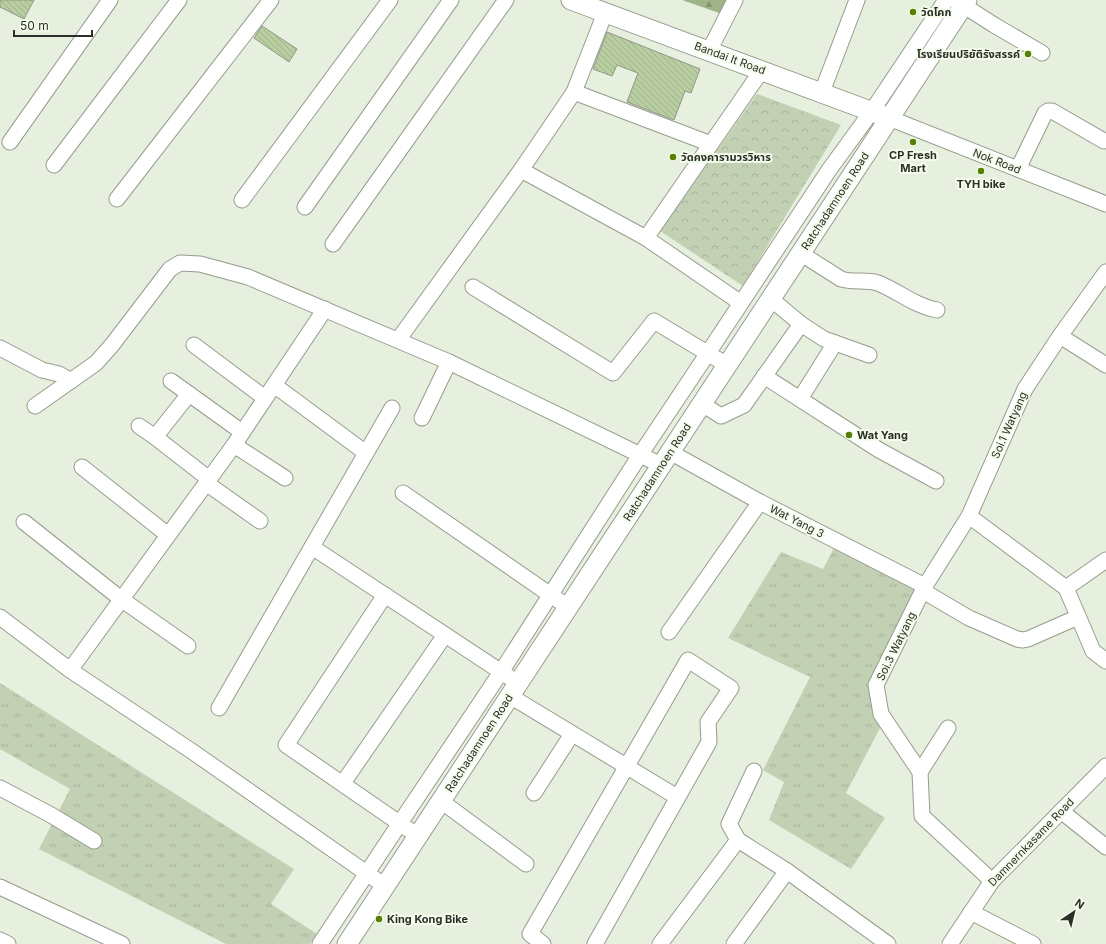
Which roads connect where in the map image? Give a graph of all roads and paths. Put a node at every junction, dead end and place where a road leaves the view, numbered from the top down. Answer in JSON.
{"nodes":[{"id":1,"x":110,"y":0,"type":"edge"},
{"id":2,"x":180,"y":0,"type":"edge"},
{"id":3,"x":271,"y":0,"type":"edge"},
{"id":4,"x":390,"y":0,"type":"edge"},
{"id":5,"x":451,"y":0,"type":"edge"},
{"id":6,"x":506,"y":0,"type":"edge"},
{"id":7,"x":571,"y":0,"type":"edge"},
{"id":8,"x":735,"y":0,"type":"edge"},
{"id":9,"x":857,"y":0,"type":"edge"},
{"id":10,"x":958,"y":1,"type":"edge"},
{"id":11,"x":605,"y":13,"type":"junction"},
{"id":12,"x":709,"y":51,"type":"junction"},
{"id":13,"x":1042,"y":53,"type":"dead end"},
{"id":14,"x":762,"y":70,"type":"junction"},
{"id":15,"x":574,"y":92,"type":"junction"},
{"id":16,"x":822,"y":92,"type":"junction"},
{"id":17,"x":880,"y":114,"type":"junction"},
{"id":18,"x":1104,"y":141,"type":"dead end"},
{"id":19,"x":10,"y":142,"type":"dead end"},
{"id":20,"x":711,"y":144,"type":"junction"},
{"id":21,"x":54,"y":165,"type":"dead end"},
{"id":22,"x":1018,"y":169,"type":"junction"},
{"id":23,"x":521,"y":170,"type":"junction"},
{"id":24,"x":117,"y":199,"type":"dead end"},
{"id":25,"x":242,"y":200,"type":"dead end"},
{"id":26,"x":1106,"y":204,"type":"edge"},
{"id":27,"x":305,"y":207,"type":"dead end"},
{"id":28,"x":646,"y":238,"type":"junction"},
{"id":29,"x":781,"y":243,"type":"junction"},
{"id":30,"x":333,"y":244,"type":"dead end"},
{"id":31,"x":800,"y":254,"type":"junction"},
{"id":32,"x":1106,"y":272,"type":"edge"},
{"id":33,"x":473,"y":287,"type":"dead end"},
{"id":34,"x":771,"y":299,"type":"junction"},
{"id":35,"x":741,"y":303,"type":"junction"},
{"id":36,"x":325,"y":309,"type":"junction"},
{"id":37,"x":937,"y":310,"type":"dead end"},
{"id":38,"x":801,"y":324,"type":"junction"},
{"id":39,"x":1060,"y":336,"type":"junction"},
{"id":40,"x":398,"y":340,"type":"junction"},
{"id":41,"x":836,"y":343,"type":"junction"},
{"id":42,"x":194,"y":346,"type":"dead end"},
{"id":43,"x":0,"y":348,"type":"edge"},
{"id":44,"x":708,"y":353,"type":"junction"},
{"id":45,"x":869,"y":354,"type":"dead end"},
{"id":46,"x":449,"y":362,"type":"junction"},
{"id":47,"x":727,"y":365,"type":"junction"},
{"id":48,"x":1106,"y":365,"type":"edge"},
{"id":49,"x":764,"y":376,"type":"junction"},
{"id":50,"x":71,"y":381,"type":"junction"},
{"id":51,"x":171,"y":381,"type":"dead end"},
{"id":52,"x":274,"y":385,"type":"junction"},
{"id":53,"x":189,"y":394,"type":"junction"},
{"id":54,"x":265,"y":398,"type":"junction"},
{"id":55,"x":800,"y":399,"type":"junction"},
{"id":56,"x":702,"y":404,"type":"junction"},
{"id":57,"x":35,"y":406,"type":"dead end"},
{"id":58,"x":392,"y":408,"type":"dead end"},
{"id":59,"x":422,"y":418,"type":"dead end"},
{"id":60,"x":138,"y":426,"type":"dead end"},
{"id":61,"x":155,"y":437,"type":"junction"},
{"id":62,"x":238,"y":438,"type":"junction"},
{"id":63,"x":366,"y":453,"type":"junction"},
{"id":64,"x":640,"y":455,"type":"junction"},
{"id":65,"x":666,"y":458,"type":"junction"},
{"id":66,"x":82,"y":467,"type":"dead end"},
{"id":67,"x":286,"y":478,"type":"dead end"},
{"id":68,"x":207,"y":481,"type":"junction"},
{"id":69,"x":936,"y":481,"type":"dead end"},
{"id":70,"x":403,"y":493,"type":"dead end"},
{"id":71,"x":760,"y":502,"type":"junction"},
{"id":72,"x":968,"y":516,"type":"junction"},
{"id":73,"x":260,"y":521,"type":"dead end"},
{"id":74,"x":24,"y":522,"type":"dead end"},
{"id":75,"x":168,"y":535,"type":"junction"},
{"id":76,"x":312,"y":547,"type":"junction"},
{"id":77,"x":1106,"y":560,"type":"edge"},
{"id":78,"x":924,"y":588,"type":"junction"},
{"id":79,"x":1066,"y":588,"type":"junction"},
{"id":80,"x":385,"y":595,"type":"junction"},
{"id":81,"x":551,"y":595,"type":"junction"},
{"id":82,"x":121,"y":599,"type":"junction"},
{"id":83,"x":568,"y":607,"type":"junction"},
{"id":84,"x":0,"y":617,"type":"edge"},
{"id":85,"x":1078,"y":617,"type":"junction"},
{"id":86,"x":669,"y":632,"type":"dead end"},
{"id":87,"x":445,"y":634,"type":"junction"},
{"id":88,"x":188,"y":646,"type":"dead end"},
{"id":89,"x":1106,"y":661,"type":"edge"},
{"id":90,"x":70,"y":670,"type":"junction"},
{"id":91,"x":502,"y":672,"type":"junction"},
{"id":92,"x":514,"y":690,"type":"junction"},
{"id":93,"x":219,"y":708,"type":"dead end"},
{"id":94,"x":948,"y":728,"type":"dead end"},
{"id":95,"x":572,"y":734,"type":"junction"},
{"id":96,"x":451,"y":746,"type":"junction"},
{"id":97,"x":469,"y":758,"type":"junction"},
{"id":98,"x":1106,"y":766,"type":"edge"},
{"id":99,"x":627,"y":767,"type":"junction"},
{"id":100,"x":754,"y":771,"type":"dead end"},
{"id":101,"x":920,"y":772,"type":"junction"},
{"id":102,"x":343,"y":783,"type":"junction"},
{"id":103,"x":0,"y":788,"type":"edge"},
{"id":104,"x":534,"y":793,"type":"dead end"},
{"id":105,"x":677,"y":797,"type":"junction"},
{"id":106,"x":441,"y":801,"type":"junction"},
{"id":107,"x":1060,"y":811,"type":"junction"},
{"id":108,"x":400,"y":823,"type":"junction"},
{"id":109,"x":418,"y":836,"type":"junction"},
{"id":110,"x":738,"y":840,"type":"junction"},
{"id":111,"x":94,"y":841,"type":"dead end"},
{"id":112,"x":1106,"y":847,"type":"edge"},
{"id":113,"x":526,"y":864,"type":"dead end"},
{"id":114,"x":787,"y":871,"type":"junction"},
{"id":115,"x":367,"y":874,"type":"junction"},
{"id":116,"x":992,"y":881,"type":"junction"},
{"id":117,"x":385,"y":886,"type":"junction"},
{"id":118,"x":0,"y":887,"type":"edge"},
{"id":119,"x":971,"y":912,"type":"junction"},
{"id":120,"x":0,"y":940,"type":"edge"},
{"id":121,"x":8,"y":944,"type":"edge"},
{"id":122,"x":122,"y":944,"type":"edge"},
{"id":123,"x":320,"y":944,"type":"edge"},
{"id":124,"x":347,"y":944,"type":"edge"},
{"id":125,"x":543,"y":944,"type":"edge"},
{"id":126,"x":595,"y":944,"type":"edge"},
{"id":127,"x":660,"y":944,"type":"edge"},
{"id":128,"x":734,"y":944,"type":"edge"},
{"id":129,"x":888,"y":944,"type":"edge"},
{"id":130,"x":950,"y":944,"type":"edge"},
{"id":131,"x":1033,"y":944,"type":"edge"}],
"edges":[{"from":1,"to":19,"type":"street"},
{"from":2,"to":21,"type":"street"},
{"from":3,"to":24,"type":"street"},
{"from":4,"to":25,"type":"street"},
{"from":5,"to":27,"type":"street"},
{"from":6,"to":30,"type":"street"},
{"from":7,"to":11,"type":"main road","name":"Bandai It Road"},
{"from":8,"to":12,"type":"street"},
{"from":9,"to":16,"type":"street"},
{"from":10,"to":13,"type":"street"},
{"from":10,"to":17,"type":"main road","name":"Ratchadamnoen Road"},
{"from":11,"to":12,"type":"main road","name":"Bandai It Road"},
{"from":11,"to":15,"type":"street"},
{"from":12,"to":14,"type":"main road","name":"Bandai It Road"},
{"from":14,"to":16,"type":"main road","name":"Bandai It Road"},
{"from":14,"to":20,"type":"street"},
{"from":15,"to":20,"type":"street"},
{"from":15,"to":23,"type":"street"},
{"from":16,"to":17,"type":"main road","name":"Bandai It Road"},
{"from":17,"to":22,"type":"street","name":"Nok Road"},
{"from":17,"to":29,"type":"street"},
{"from":17,"to":31,"type":"main road","name":"Ratchadamnoen Road"},
{"from":18,"to":22,"type":"street"},
{"from":20,"to":28,"type":"street"},
{"from":22,"to":26,"type":"street","name":"Nok Road"},
{"from":23,"to":28,"type":"street"},
{"from":23,"to":40,"type":"street"},
{"from":28,"to":35,"type":"street"},
{"from":29,"to":31,"type":"street"},
{"from":29,"to":35,"type":"street"},
{"from":31,"to":34,"type":"main road","name":"Ratchadamnoen Road"},
{"from":31,"to":37,"type":"street"},
{"from":32,"to":39,"type":"street","name":"Soi.1 Watyang"},
{"from":33,"to":44,"type":"street"},
{"from":34,"to":38,"type":"street"},
{"from":34,"to":47,"type":"main road","name":"Ratchadamnoen Road"},
{"from":35,"to":44,"type":"street"},
{"from":36,"to":40,"type":"street","name":"Wat Yang 3"},
{"from":36,"to":50,"type":"street","name":"Wat Yang 3"},
{"from":36,"to":52,"type":"street"},
{"from":38,"to":41,"type":"street"},
{"from":38,"to":49,"type":"street"},
{"from":39,"to":48,"type":"street"},
{"from":39,"to":72,"type":"street","name":"Soi.1 Watyang"},
{"from":40,"to":46,"type":"street","name":"Wat Yang 3"},
{"from":41,"to":45,"type":"street"},
{"from":41,"to":55,"type":"street"},
{"from":42,"to":54,"type":"street"},
{"from":43,"to":50,"type":"street"},
{"from":44,"to":47,"type":"street"},
{"from":44,"to":64,"type":"street"},
{"from":46,"to":59,"type":"street"},
{"from":46,"to":64,"type":"street","name":"Wat Yang 3"},
{"from":47,"to":56,"type":"main road","name":"Ratchadamnoen Road"},
{"from":49,"to":55,"type":"street"},
{"from":49,"to":56,"type":"street"},
{"from":50,"to":57,"type":"street","name":"Wat Yang 3"},
{"from":51,"to":53,"type":"street"},
{"from":52,"to":54,"type":"street"},
{"from":52,"to":63,"type":"street"},
{"from":53,"to":61,"type":"street"},
{"from":53,"to":62,"type":"street"},
{"from":54,"to":62,"type":"street"},
{"from":55,"to":69,"type":"street"},
{"from":56,"to":65,"type":"main road","name":"Ratchadamnoen Road"},
{"from":58,"to":63,"type":"street"},
{"from":60,"to":61,"type":"street"},
{"from":61,"to":68,"type":"street"},
{"from":62,"to":67,"type":"street"},
{"from":62,"to":68,"type":"street"},
{"from":63,"to":76,"type":"street"},
{"from":64,"to":65,"type":"street","name":"Wat Yang 3"},
{"from":64,"to":81,"type":"street"},
{"from":65,"to":71,"type":"street","name":"Wat Yang 3"},
{"from":65,"to":83,"type":"main road","name":"Ratchadamnoen Road"},
{"from":66,"to":75,"type":"street"},
{"from":68,"to":73,"type":"street"},
{"from":68,"to":75,"type":"street"},
{"from":70,"to":81,"type":"street"},
{"from":71,"to":78,"type":"street","name":"Wat Yang 3"},
{"from":71,"to":86,"type":"street"},
{"from":72,"to":78,"type":"street","name":"Soi.1 Watyang"},
{"from":72,"to":79,"type":"street"},
{"from":74,"to":82,"type":"street"},
{"from":75,"to":82,"type":"street"},
{"from":76,"to":80,"type":"street"},
{"from":76,"to":93,"type":"street"},
{"from":77,"to":79,"type":"street"},
{"from":78,"to":85,"type":"street","name":"Wat Yang 3"},
{"from":78,"to":101,"type":"street","name":"Soi.3 Watyang"},
{"from":79,"to":85,"type":"street"},
{"from":80,"to":87,"type":"street"},
{"from":80,"to":102,"type":"street"},
{"from":81,"to":83,"type":"street"},
{"from":81,"to":91,"type":"street"},
{"from":82,"to":88,"type":"street"},
{"from":82,"to":90,"type":"street"},
{"from":83,"to":92,"type":"main road","name":"Ratchadamnoen Road"},
{"from":84,"to":90,"type":"street"},
{"from":85,"to":89,"type":"street"},
{"from":87,"to":91,"type":"street"},
{"from":87,"to":102,"type":"street"},
{"from":90,"to":115,"type":"street"},
{"from":91,"to":92,"type":"street"},
{"from":91,"to":96,"type":"street"},
{"from":92,"to":95,"type":"street"},
{"from":92,"to":97,"type":"main road","name":"Ratchadamnoen Road"},
{"from":94,"to":101,"type":"street"},
{"from":95,"to":99,"type":"street"},
{"from":95,"to":104,"type":"street"},
{"from":96,"to":97,"type":"street"},
{"from":96,"to":108,"type":"street"},
{"from":97,"to":106,"type":"main road","name":"Ratchadamnoen Road"},
{"from":98,"to":107,"type":"street","name":"Damnernkasame Road"},
{"from":99,"to":105,"type":"street"},
{"from":99,"to":105,"type":"street"},
{"from":99,"to":125,"type":"street"},
{"from":100,"to":110,"type":"street"},
{"from":101,"to":116,"type":"street"},
{"from":102,"to":108,"type":"street"},
{"from":103,"to":111,"type":"street"},
{"from":105,"to":126,"type":"street"},
{"from":106,"to":109,"type":"main road","name":"Ratchadamnoen Road"},
{"from":106,"to":113,"type":"street"},
{"from":107,"to":112,"type":"street"},
{"from":107,"to":116,"type":"street","name":"Damnernkasame Road"},
{"from":108,"to":109,"type":"street"},
{"from":108,"to":115,"type":"street"},
{"from":109,"to":117,"type":"main road","name":"Ratchadamnoen Road"},
{"from":110,"to":114,"type":"street"},
{"from":110,"to":127,"type":"street"},
{"from":114,"to":128,"type":"street"},
{"from":114,"to":129,"type":"street"},
{"from":115,"to":117,"type":"street"},
{"from":115,"to":123,"type":"street"},
{"from":116,"to":119,"type":"street","name":"Damnernkasame Road"},
{"from":117,"to":124,"type":"main road","name":"Ratchadamnoen Road"},
{"from":118,"to":122,"type":"street"},
{"from":119,"to":130,"type":"street","name":"Damnernkasame Road"},
{"from":119,"to":131,"type":"street"},
{"from":120,"to":121,"type":"street"}]}
